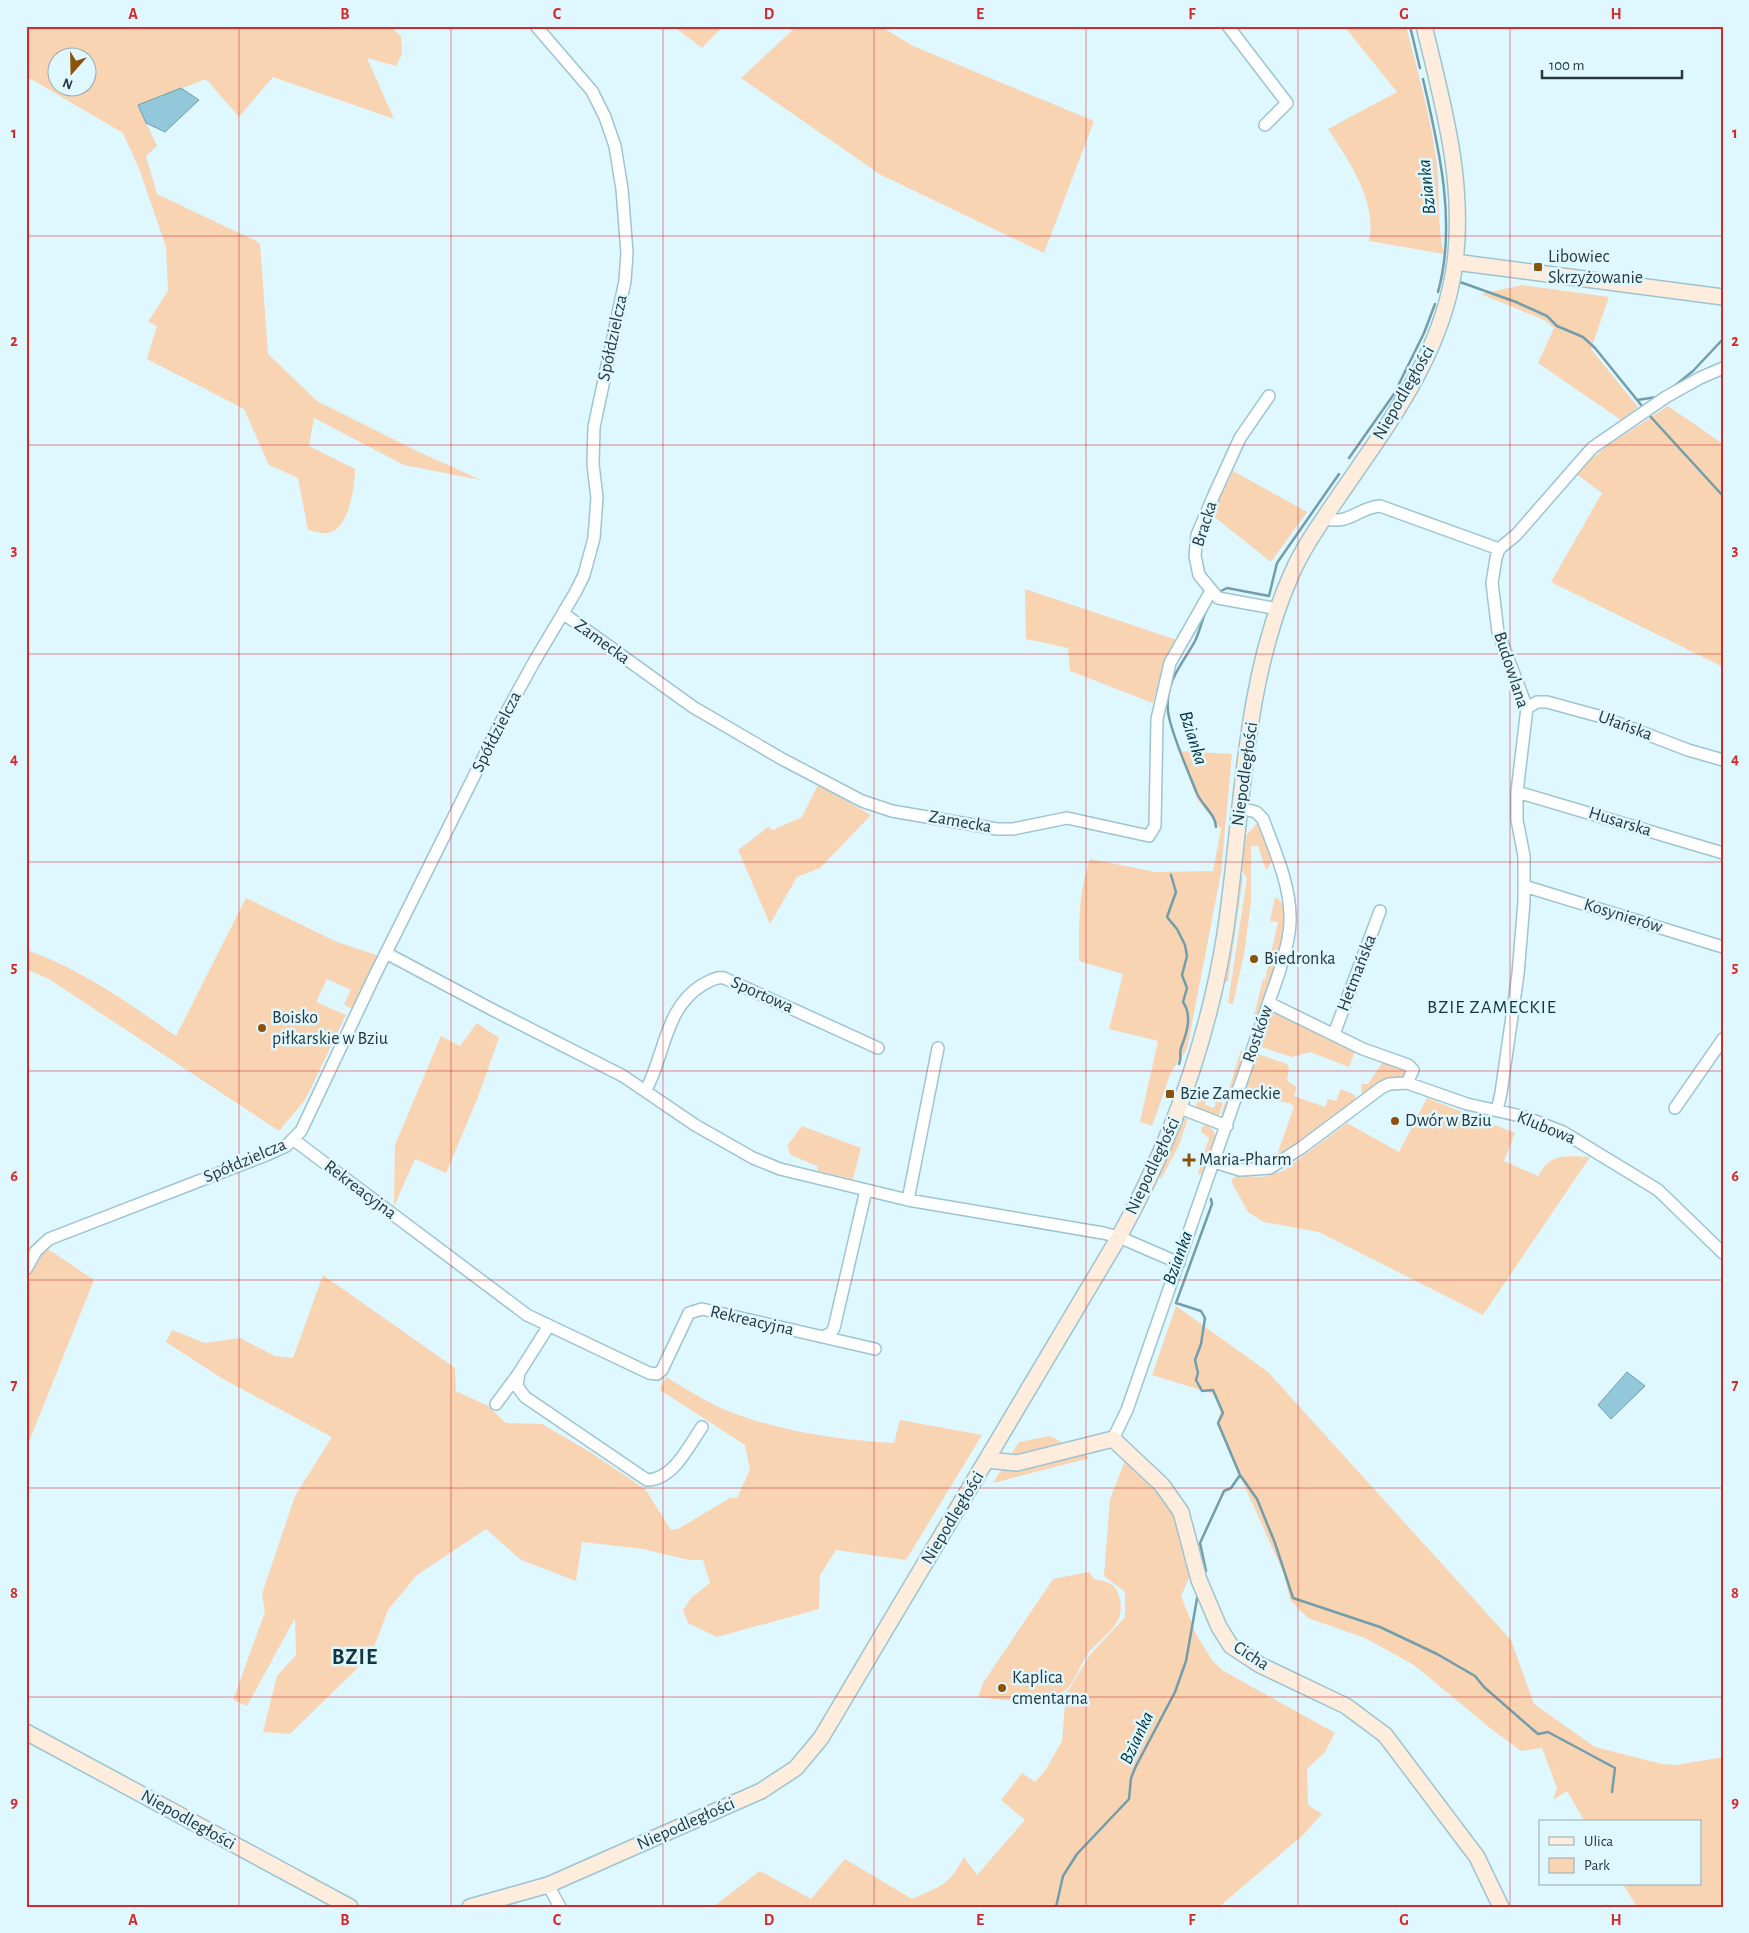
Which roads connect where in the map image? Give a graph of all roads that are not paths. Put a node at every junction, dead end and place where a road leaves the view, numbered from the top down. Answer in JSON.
{"nodes":[{"id":1,"x":536,"y":26,"type":"edge"},
{"id":2,"x":1228,"y":26,"type":"edge"},
{"id":3,"x":1424,"y":26,"type":"edge"},
{"id":4,"x":1266,"y":125,"type":"dead end"},
{"id":5,"x":1455,"y":262,"type":"junction"},
{"id":6,"x":1723,"y":297,"type":"edge"},
{"id":7,"x":1723,"y":368,"type":"edge"},
{"id":8,"x":1269,"y":396,"type":"dead end"},
{"id":9,"x":1324,"y":518,"type":"junction"},
{"id":10,"x":1499,"y":549,"type":"junction"},
{"id":11,"x":1211,"y":591,"type":"junction"},
{"id":12,"x":1278,"y":609,"type":"junction"},
{"id":13,"x":564,"y":614,"type":"junction"},
{"id":14,"x":1527,"y":708,"type":"junction"},
{"id":15,"x":1723,"y":760,"type":"edge"},
{"id":16,"x":1517,"y":792,"type":"junction"},
{"id":17,"x":1240,"y":808,"type":"junction"},
{"id":18,"x":1723,"y":854,"type":"edge"},
{"id":19,"x":1524,"y":886,"type":"junction"},
{"id":20,"x":1380,"y":911,"type":"dead end"},
{"id":21,"x":1723,"y":947,"type":"edge"},
{"id":22,"x":386,"y":953,"type":"junction"},
{"id":23,"x":1268,"y":1003,"type":"junction"},
{"id":24,"x":1334,"y":1034,"type":"junction"},
{"id":25,"x":1723,"y":1039,"type":"edge"},
{"id":26,"x":878,"y":1048,"type":"dead end"},
{"id":27,"x":938,"y":1048,"type":"dead end"},
{"id":28,"x":1408,"y":1083,"type":"junction"},
{"id":29,"x":646,"y":1090,"type":"junction"},
{"id":30,"x":1180,"y":1108,"type":"junction"},
{"id":31,"x":1675,"y":1108,"type":"dead end"},
{"id":32,"x":1497,"y":1110,"type":"junction"},
{"id":33,"x":1227,"y":1126,"type":"junction"},
{"id":34,"x":294,"y":1140,"type":"junction"},
{"id":35,"x":1214,"y":1162,"type":"junction"},
{"id":36,"x":866,"y":1190,"type":"junction"},
{"id":37,"x":908,"y":1200,"type":"junction"},
{"id":38,"x":1119,"y":1238,"type":"junction"},
{"id":39,"x":1723,"y":1253,"type":"edge"},
{"id":40,"x":1179,"y":1264,"type":"junction"},
{"id":41,"x":26,"y":1269,"type":"edge"},
{"id":42,"x":548,"y":1327,"type":"junction"},
{"id":43,"x":823,"y":1337,"type":"junction"},
{"id":44,"x":875,"y":1349,"type":"dead end"},
{"id":45,"x":519,"y":1373,"type":"junction"},
{"id":46,"x":496,"y":1404,"type":"dead end"},
{"id":47,"x":702,"y":1427,"type":"dead end"},
{"id":48,"x":1113,"y":1439,"type":"junction"},
{"id":49,"x":987,"y":1460,"type":"junction"},
{"id":50,"x":26,"y":1732,"type":"edge"},
{"id":51,"x":548,"y":1885,"type":"junction"},
{"id":52,"x":350,"y":1907,"type":"edge"},
{"id":53,"x":470,"y":1907,"type":"edge"},
{"id":54,"x":560,"y":1907,"type":"edge"},
{"id":55,"x":1501,"y":1907,"type":"edge"}],
"edges":[{"from":1,"to":13,"type":"street","name":"Spółdzielcza"},
{"from":2,"to":4,"type":"street"},
{"from":3,"to":5,"type":"street","name":"Niepodległości"},
{"from":5,"to":6,"type":"street"},
{"from":5,"to":9,"type":"street","name":"Niepodległości"},
{"from":7,"to":10,"type":"street"},
{"from":8,"to":11,"type":"street","name":"Bracka"},
{"from":9,"to":10,"type":"street"},
{"from":9,"to":12,"type":"street","name":"Niepodległości"},
{"from":10,"to":14,"type":"street","name":"Budowlana"},
{"from":11,"to":12,"type":"street"},
{"from":11,"to":13,"type":"street","name":"Zamecka"},
{"from":12,"to":17,"type":"street","name":"Niepodległości"},
{"from":13,"to":22,"type":"street","name":"Spółdzielcza"},
{"from":14,"to":15,"type":"street","name":"Ułańska"},
{"from":14,"to":16,"type":"street","name":"Budowlana"},
{"from":16,"to":18,"type":"street","name":"Husarska"},
{"from":16,"to":19,"type":"street","name":"Budowlana"},
{"from":17,"to":23,"type":"street","name":"Rostków"},
{"from":17,"to":30,"type":"street","name":"Niepodległości"},
{"from":19,"to":21,"type":"street","name":"Kosynierów"},
{"from":19,"to":32,"type":"street","name":"Budowlana"},
{"from":20,"to":24,"type":"street","name":"Hetmańska"},
{"from":22,"to":29,"type":"street"},
{"from":22,"to":34,"type":"street","name":"Spółdzielcza"},
{"from":23,"to":24,"type":"street","name":"Hetmańska"},
{"from":23,"to":33,"type":"street","name":"Rostków"},
{"from":24,"to":28,"type":"street","name":"Hetmańska"},
{"from":25,"to":31,"type":"street"},
{"from":26,"to":29,"type":"street","name":"Sportowa"},
{"from":27,"to":37,"type":"street"},
{"from":28,"to":32,"type":"street","name":"Klubowa"},
{"from":28,"to":35,"type":"street","name":"Klubowa"},
{"from":29,"to":36,"type":"street"},
{"from":30,"to":33,"type":"street"},
{"from":30,"to":38,"type":"street","name":"Niepodległości"},
{"from":32,"to":39,"type":"street","name":"Klubowa"},
{"from":33,"to":35,"type":"street","name":"Rostków"},
{"from":34,"to":41,"type":"street","name":"Spółdzielcza"},
{"from":34,"to":42,"type":"street","name":"Rekreacyjna"},
{"from":35,"to":40,"type":"street","name":"Rostków"},
{"from":36,"to":37,"type":"street"},
{"from":36,"to":43,"type":"street"},
{"from":37,"to":38,"type":"street"},
{"from":38,"to":40,"type":"street"},
{"from":38,"to":49,"type":"street","name":"Niepodległości"},
{"from":40,"to":48,"type":"street","name":"Rostków"},
{"from":42,"to":43,"type":"street","name":"Rekreacyjna"},
{"from":42,"to":45,"type":"street"},
{"from":43,"to":44,"type":"street","name":"Rekreacyjna"},
{"from":45,"to":46,"type":"street"},
{"from":45,"to":47,"type":"street"},
{"from":48,"to":49,"type":"street"},
{"from":48,"to":55,"type":"street","name":"Cicha"},
{"from":49,"to":51,"type":"street","name":"Niepodległości"},
{"from":50,"to":52,"type":"street","name":"Niepodległości"},
{"from":51,"to":53,"type":"street","name":"Niepodległości"},
{"from":51,"to":54,"type":"street"}]}
